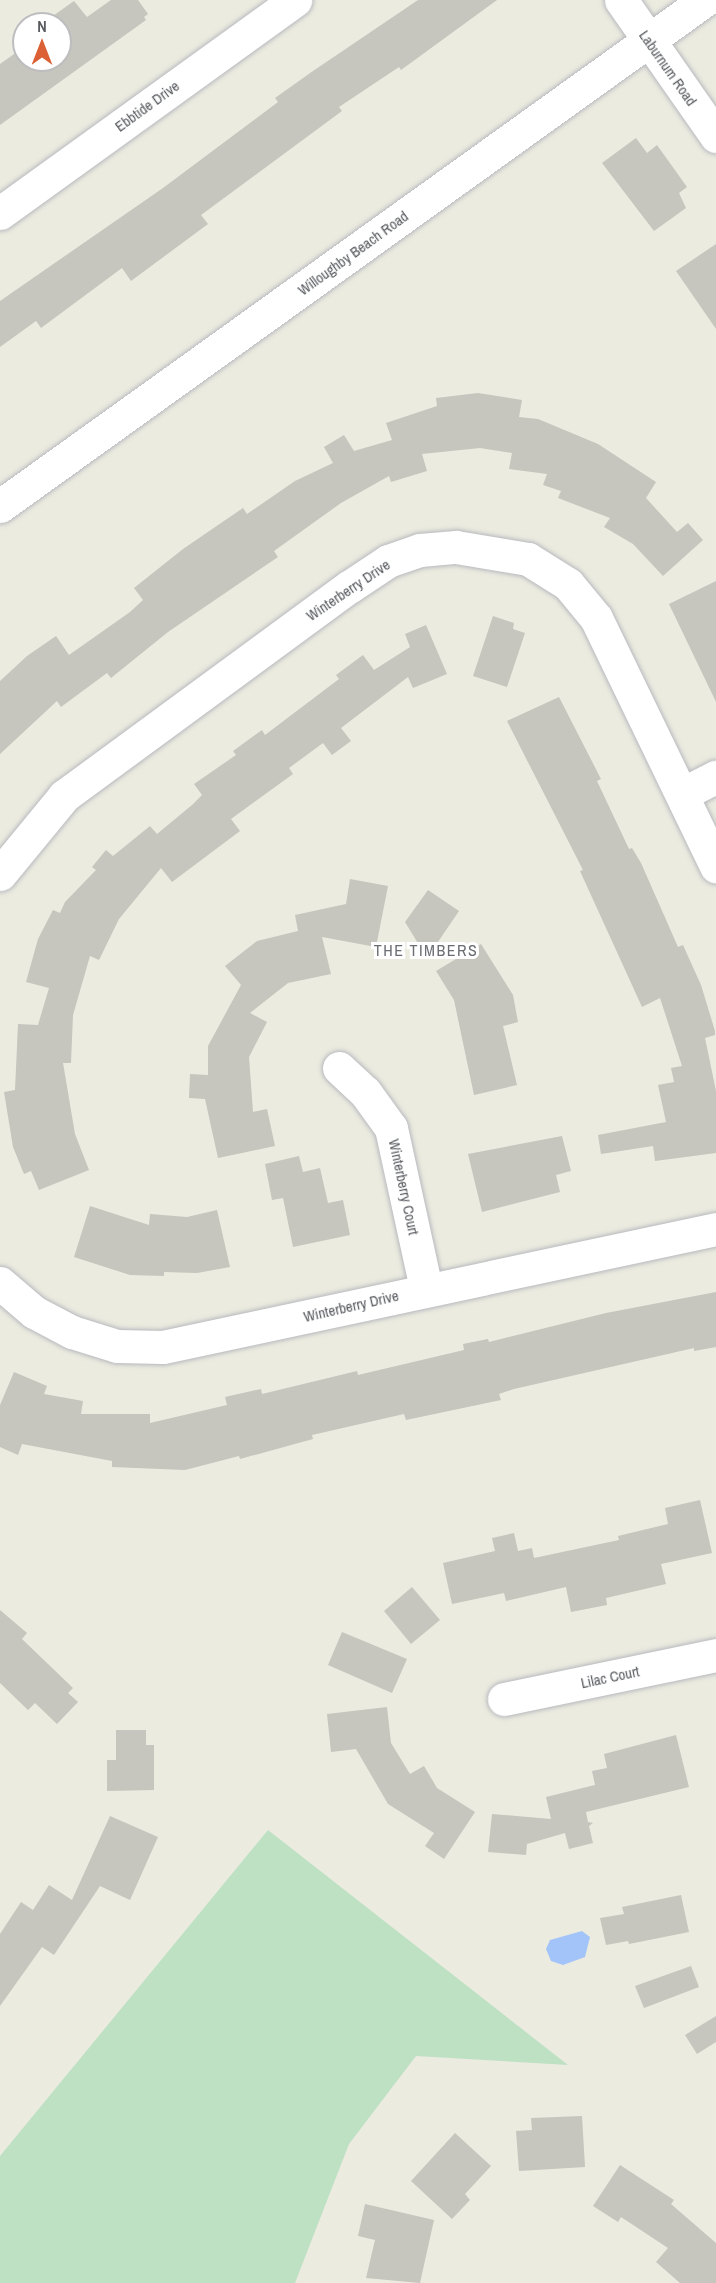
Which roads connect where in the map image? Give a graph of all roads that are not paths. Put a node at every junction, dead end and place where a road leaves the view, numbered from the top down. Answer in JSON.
{"nodes":[{"id":1,"x":295,"y":0,"type":"edge"},
{"id":2,"x":621,"y":0,"type":"edge"},
{"id":3,"x":705,"y":0,"type":"edge"},
{"id":4,"x":648,"y":40,"type":"junction"},
{"id":5,"x":716,"y":136,"type":"edge"},
{"id":6,"x":0,"y":213,"type":"edge"},
{"id":7,"x":0,"y":506,"type":"edge"},
{"id":8,"x":716,"y":777,"type":"edge"},
{"id":9,"x":682,"y":794,"type":"junction"},
{"id":10,"x":716,"y":866,"type":"edge"},
{"id":11,"x":0,"y":874,"type":"edge"},
{"id":12,"x":339,"y":1068,"type":"dead end"},
{"id":13,"x":716,"y":1229,"type":"edge"},
{"id":14,"x":0,"y":1283,"type":"edge"},
{"id":15,"x":426,"y":1289,"type":"junction"},
{"id":16,"x":716,"y":1655,"type":"edge"},
{"id":17,"x":504,"y":1699,"type":"dead end"}],
"edges":[{"from":1,"to":6,"type":"street","name":"Ebbtide Drive"},
{"from":2,"to":4,"type":"street","name":"Laburnum Road"},
{"from":3,"to":4,"type":"street","name":"Willoughby Beach Road"},
{"from":4,"to":5,"type":"street","name":"Laburnum Road"},
{"from":4,"to":7,"type":"street","name":"Willoughby Beach Road"},
{"from":8,"to":9,"type":"street"},
{"from":9,"to":10,"type":"street","name":"Winterberry Drive"},
{"from":9,"to":11,"type":"street","name":"Winterberry Drive"},
{"from":12,"to":15,"type":"street","name":"Winterberry Court"},
{"from":13,"to":15,"type":"street","name":"Winterberry Drive"},
{"from":14,"to":15,"type":"street","name":"Winterberry Drive"},
{"from":16,"to":17,"type":"street","name":"Lilac Court"}]}
